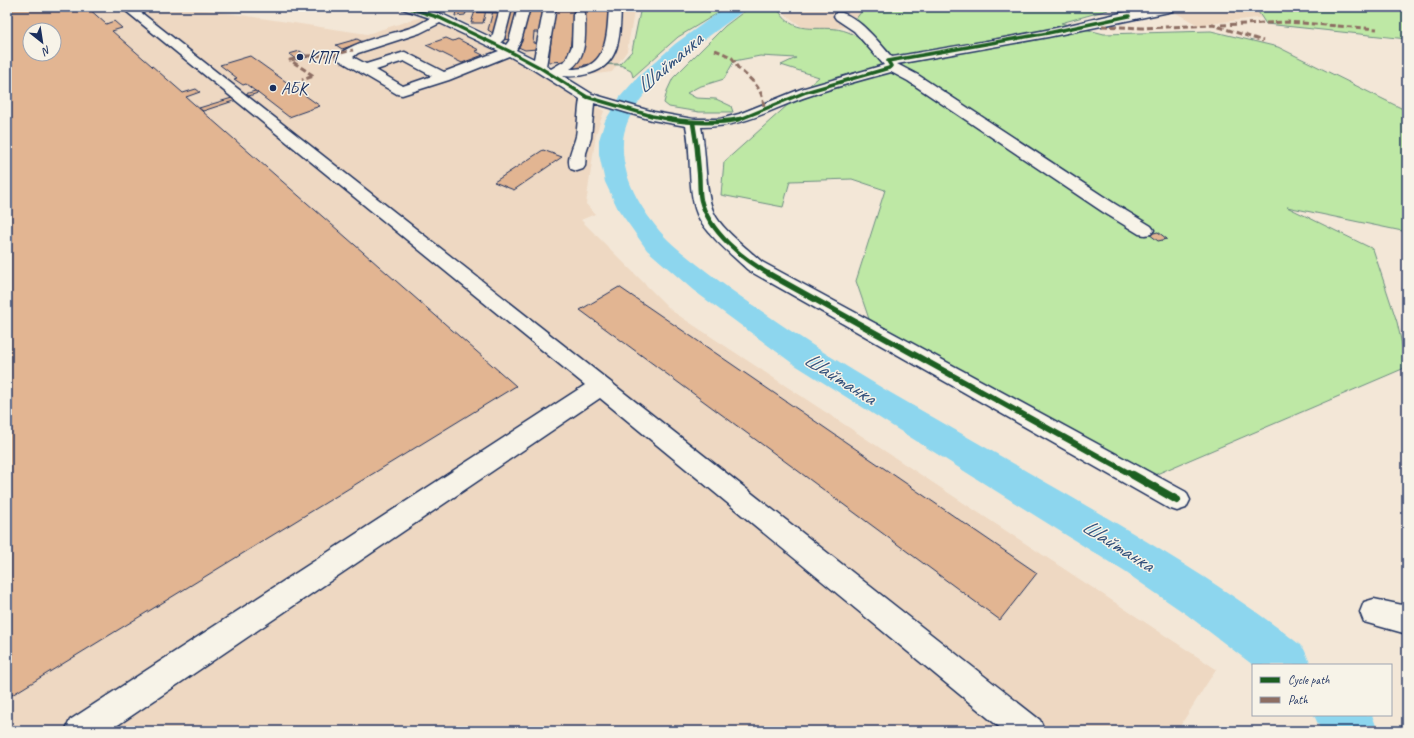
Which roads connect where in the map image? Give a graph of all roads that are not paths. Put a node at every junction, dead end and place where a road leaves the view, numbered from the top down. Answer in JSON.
{"nodes":[{"id":1,"x":127,"y":7,"type":"edge"},
{"id":2,"x":407,"y":7,"type":"edge"},
{"id":3,"x":430,"y":7,"type":"edge"},
{"id":4,"x":524,"y":7,"type":"edge"},
{"id":5,"x":531,"y":7,"type":"edge"},
{"id":6,"x":550,"y":7,"type":"edge"},
{"id":7,"x":615,"y":7,"type":"edge"},
{"id":8,"x":506,"y":8,"type":"junction"},
{"id":9,"x":471,"y":9,"type":"junction"},
{"id":10,"x":1170,"y":9,"type":"dead end"},
{"id":11,"x":441,"y":11,"type":"edge"},
{"id":12,"x":579,"y":14,"type":"dead end"},
{"id":13,"x":840,"y":16,"type":"dead end"},
{"id":14,"x":416,"y":30,"type":"junction"},
{"id":15,"x":428,"y":36,"type":"dead end"},
{"id":16,"x":498,"y":39,"type":"junction"},
{"id":17,"x":511,"y":48,"type":"junction"},
{"id":18,"x":890,"y":64,"type":"junction"},
{"id":19,"x":538,"y":66,"type":"junction"},
{"id":20,"x":365,"y":69,"type":"junction"},
{"id":21,"x":553,"y":73,"type":"junction"},
{"id":22,"x":444,"y":76,"type":"junction"},
{"id":23,"x":588,"y":97,"type":"junction"},
{"id":24,"x":693,"y":123,"type":"junction"},
{"id":25,"x":577,"y":166,"type":"dead end"},
{"id":26,"x":1145,"y":230,"type":"dead end"},
{"id":27,"x":601,"y":386,"type":"junction"},
{"id":28,"x":1177,"y":500,"type":"dead end"},
{"id":29,"x":1374,"y":612,"type":"dead end"},
{"id":30,"x":1407,"y":620,"type":"edge"},
{"id":31,"x":81,"y":731,"type":"edge"},
{"id":32,"x":1029,"y":731,"type":"edge"}],
"edges":[{"from":1,"to":27,"type":"street"},
{"from":2,"to":11,"type":"street"},
{"from":3,"to":11,"type":"street"},
{"from":4,"to":5,"type":"street"},
{"from":4,"to":8,"type":"street"},
{"from":4,"to":17,"type":"street"},
{"from":6,"to":19,"type":"street"},
{"from":7,"to":21,"type":"street"},
{"from":8,"to":9,"type":"street"},
{"from":8,"to":16,"type":"street"},
{"from":9,"to":11,"type":"street"},
{"from":9,"to":16,"type":"street"},
{"from":10,"to":18,"type":"street"},
{"from":11,"to":14,"type":"street"},
{"from":11,"to":17,"type":"street"},
{"from":12,"to":21,"type":"street"},
{"from":13,"to":18,"type":"street"},
{"from":14,"to":15,"type":"street"},
{"from":14,"to":20,"type":"street"},
{"from":16,"to":17,"type":"street"},
{"from":17,"to":19,"type":"street"},
{"from":17,"to":22,"type":"street"},
{"from":18,"to":24,"type":"street"},
{"from":18,"to":26,"type":"street"},
{"from":19,"to":21,"type":"street"},
{"from":20,"to":22,"type":"street"},
{"from":20,"to":22,"type":"street"},
{"from":21,"to":23,"type":"street"},
{"from":23,"to":24,"type":"street"},
{"from":23,"to":25,"type":"street"},
{"from":24,"to":28,"type":"street"},
{"from":27,"to":31,"type":"street"},
{"from":27,"to":32,"type":"street"},
{"from":29,"to":30,"type":"street"}]}
